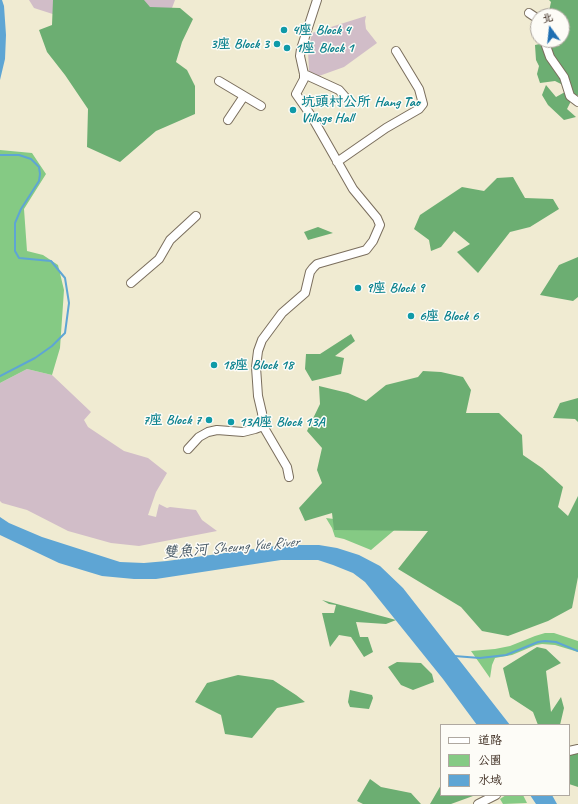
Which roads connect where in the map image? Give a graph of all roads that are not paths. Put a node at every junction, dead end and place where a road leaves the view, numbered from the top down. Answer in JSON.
{"nodes":[{"id":1,"x":317,"y":0,"type":"edge"},
{"id":2,"x":547,"y":48,"type":"edge"},
{"id":3,"x":396,"y":51,"type":"dead end"},
{"id":4,"x":304,"y":74,"type":"junction"},
{"id":5,"x":219,"y":81,"type":"dead end"},
{"id":6,"x":244,"y":96,"type":"junction"},
{"id":7,"x":346,"y":98,"type":"dead end"},
{"id":8,"x":578,"y":102,"type":"edge"},
{"id":9,"x":261,"y":106,"type":"dead end"},
{"id":10,"x":228,"y":120,"type":"dead end"},
{"id":11,"x":337,"y":162,"type":"junction"},
{"id":12,"x":196,"y":216,"type":"dead end"},
{"id":13,"x":131,"y":284,"type":"dead end"},
{"id":14,"x":263,"y":426,"type":"junction"},
{"id":15,"x":188,"y":449,"type":"dead end"},
{"id":16,"x":289,"y":477,"type":"dead end"},
{"id":17,"x":494,"y":796,"type":"edge"},
{"id":18,"x":478,"y":804,"type":"edge"}],
"edges":[{"from":1,"to":4,"type":"street"},
{"from":2,"to":8,"type":"street"},
{"from":3,"to":11,"type":"street"},
{"from":4,"to":7,"type":"street"},
{"from":4,"to":11,"type":"street"},
{"from":5,"to":6,"type":"street"},
{"from":6,"to":9,"type":"street"},
{"from":6,"to":10,"type":"street"},
{"from":11,"to":14,"type":"street"},
{"from":12,"to":13,"type":"street"},
{"from":14,"to":15,"type":"street"},
{"from":14,"to":16,"type":"street"},
{"from":17,"to":18,"type":"street"}]}
